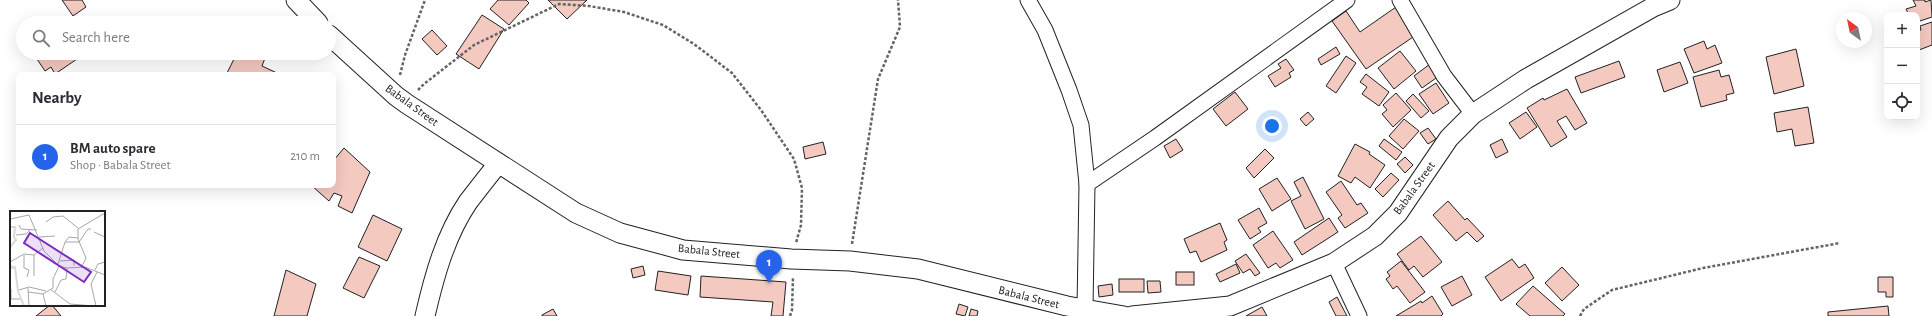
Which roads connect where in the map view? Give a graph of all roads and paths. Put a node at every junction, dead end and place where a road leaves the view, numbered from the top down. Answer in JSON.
{"nodes":[{"id":1,"x":296,"y":0,"type":"edge"},
{"id":2,"x":425,"y":0,"type":"edge"},
{"id":3,"x":898,"y":0,"type":"edge"},
{"id":4,"x":1028,"y":0,"type":"edge"},
{"id":5,"x":1347,"y":0,"type":"edge"},
{"id":6,"x":1400,"y":0,"type":"edge"},
{"id":7,"x":1659,"y":2,"type":"edge"},
{"id":8,"x":311,"y":16,"type":"edge"},
{"id":9,"x":336,"y":40,"type":"edge"},
{"id":10,"x":402,"y":100,"type":"junction"},
{"id":11,"x":1473,"y":114,"type":"junction"},
{"id":12,"x":498,"y":164,"type":"junction"},
{"id":13,"x":1087,"y":184,"type":"junction"},
{"id":14,"x":1840,"y":243,"type":"dead end"},
{"id":15,"x":791,"y":259,"type":"junction"},
{"id":16,"x":850,"y":261,"type":"junction"},
{"id":17,"x":1334,"y":263,"type":"junction"},
{"id":18,"x":1085,"y":310,"type":"junction"},
{"id":19,"x":426,"y":316,"type":"edge"},
{"id":20,"x":790,"y":316,"type":"edge"},
{"id":21,"x":1124,"y":316,"type":"edge"},
{"id":22,"x":1132,"y":316,"type":"edge"},
{"id":23,"x":1359,"y":316,"type":"edge"},
{"id":24,"x":1580,"y":316,"type":"edge"}],
"edges":[{"from":1,"to":8,"type":"street"},
{"from":2,"to":10,"type":"path"},
{"from":3,"to":16,"type":"path"},
{"from":4,"to":13,"type":"street"},
{"from":5,"to":13,"type":"street"},
{"from":6,"to":11,"type":"street"},
{"from":7,"to":11,"type":"street","name":"Babala Street"},
{"from":9,"to":10,"type":"street","name":"Babala Street"},
{"from":10,"to":12,"type":"street","name":"Babala Street"},
{"from":10,"to":15,"type":"path"},
{"from":11,"to":17,"type":"street","name":"Babala Street"},
{"from":12,"to":15,"type":"street","name":"Babala Street"},
{"from":12,"to":19,"type":"street"},
{"from":13,"to":18,"type":"street"},
{"from":14,"to":24,"type":"path"},
{"from":15,"to":16,"type":"street","name":"Babala Street"},
{"from":15,"to":20,"type":"path"},
{"from":16,"to":18,"type":"street","name":"Babala Street"},
{"from":17,"to":22,"type":"street","name":"Babala Street"},
{"from":17,"to":23,"type":"street"},
{"from":18,"to":21,"type":"street","name":"Babala Street"}]}
